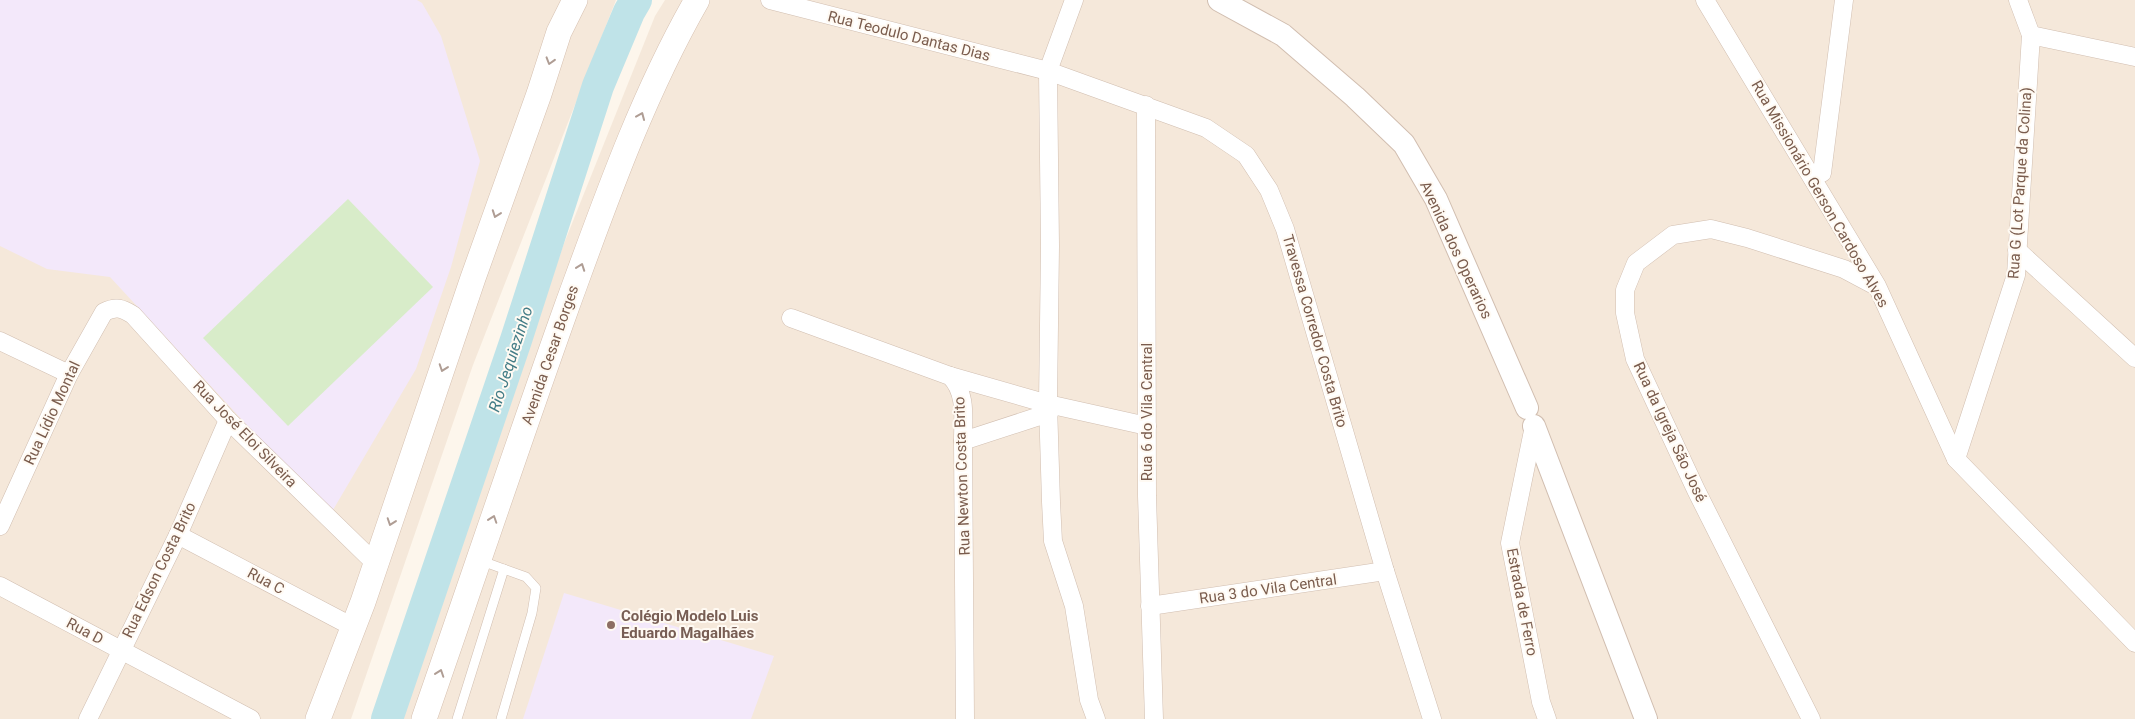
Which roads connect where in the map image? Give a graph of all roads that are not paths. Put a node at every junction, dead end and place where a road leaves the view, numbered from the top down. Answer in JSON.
{"nodes":[{"id":1,"x":558,"y":0,"type":"edge"},
{"id":2,"x":575,"y":0,"type":"edge"},
{"id":3,"x":697,"y":0,"type":"edge"},
{"id":4,"x":770,"y":0,"type":"edge"},
{"id":5,"x":1074,"y":0,"type":"edge"},
{"id":6,"x":1219,"y":0,"type":"edge"},
{"id":7,"x":1705,"y":0,"type":"edge"},
{"id":8,"x":1844,"y":0,"type":"edge"},
{"id":9,"x":2018,"y":0,"type":"edge"},
{"id":10,"x":559,"y":32,"type":"junction"},
{"id":11,"x":2031,"y":35,"type":"junction"},
{"id":12,"x":2135,"y":57,"type":"edge"},
{"id":13,"x":1048,"y":71,"type":"junction"},
{"id":14,"x":1146,"y":105,"type":"junction"},
{"id":15,"x":1822,"y":173,"type":"dead end"},
{"id":16,"x":2017,"y":250,"type":"junction"},
{"id":17,"x":1877,"y":286,"type":"junction"},
{"id":18,"x":114,"y":307,"type":"joint"},
{"id":19,"x":791,"y":318,"type":"dead end"},
{"id":20,"x":0,"y":341,"type":"edge"},
{"id":21,"x":2135,"y":358,"type":"edge"},
{"id":22,"x":69,"y":374,"type":"junction"},
{"id":23,"x":950,"y":376,"type":"junction"},
{"id":24,"x":1049,"y":408,"type":"junction"},
{"id":25,"x":1530,"y":417,"type":"junction"},
{"id":26,"x":228,"y":420,"type":"junction"},
{"id":27,"x":1147,"y":426,"type":"junction"},
{"id":28,"x":963,"y":441,"type":"junction"},
{"id":29,"x":1956,"y":459,"type":"junction"},
{"id":30,"x":0,"y":526,"type":"edge"},
{"id":31,"x":178,"y":535,"type":"junction"},
{"id":32,"x":479,"y":560,"type":"junction"},
{"id":33,"x":376,"y":564,"type":"junction"},
{"id":34,"x":504,"y":569,"type":"junction"},
{"id":35,"x":1385,"y":571,"type":"junction"},
{"id":36,"x":0,"y":586,"type":"edge"},
{"id":37,"x":1150,"y":606,"type":"junction"},
{"id":38,"x":353,"y":627,"type":"junction"},
{"id":39,"x":2135,"y":643,"type":"edge"},
{"id":40,"x":120,"y":650,"type":"junction"},
{"id":41,"x":88,"y":719,"type":"edge"},
{"id":42,"x":251,"y":719,"type":"edge"},
{"id":43,"x":318,"y":719,"type":"edge"},
{"id":44,"x":424,"y":719,"type":"edge"},
{"id":45,"x":457,"y":719,"type":"edge"},
{"id":46,"x":501,"y":719,"type":"edge"},
{"id":47,"x":965,"y":719,"type":"edge"},
{"id":48,"x":1096,"y":719,"type":"edge"},
{"id":49,"x":1154,"y":719,"type":"edge"},
{"id":50,"x":1432,"y":719,"type":"edge"},
{"id":51,"x":1547,"y":719,"type":"edge"},
{"id":52,"x":1646,"y":719,"type":"edge"},
{"id":53,"x":1811,"y":719,"type":"edge"}],
"edges":[{"from":1,"to":10,"type":"street"},
{"from":2,"to":10,"type":"main road"},
{"from":32,"to":3,"type":"main road","name":"Avenida Cesar Borges","one_way":true},
{"from":4,"to":13,"type":"street","name":"Rua Teodulo Dantas Dias"},
{"from":5,"to":13,"type":"street"},
{"from":6,"to":25,"type":"street","name":"Avenida dos Operarios"},
{"from":7,"to":17,"type":"street","name":"Rua Missionário Gerson Cardoso Alves"},
{"from":8,"to":15,"type":"street"},
{"from":9,"to":11,"type":"street"},
{"from":10,"to":33,"type":"main road","one_way":true},
{"from":11,"to":12,"type":"street"},
{"from":11,"to":16,"type":"street","name":"Rua G (Lot Parque da Colina)"},
{"from":13,"to":14,"type":"street","name":"Travessa Corredor Costa Brito"},
{"from":13,"to":24,"type":"street"},
{"from":14,"to":27,"type":"street","name":"Rua 6 do Vila Central"},
{"from":14,"to":35,"type":"street","name":"Travessa Corredor Costa Brito"},
{"from":16,"to":21,"type":"street"},
{"from":16,"to":29,"type":"street","name":"Rua G (Lot Parque da Colina)"},
{"from":17,"to":29,"type":"street","name":"Rua Missionário Gerson Cardoso Alves"},
{"from":17,"to":53,"type":"street","name":"Rua da Igreja São José"},
{"from":18,"to":22,"type":"street","name":"Rua Lídio Montal"},
{"from":18,"to":26,"type":"street","name":"Rua José Eloi Silveira"},
{"from":19,"to":23,"type":"street","name":"Rua Newton Costa Brito"},
{"from":20,"to":22,"type":"street"},
{"from":22,"to":30,"type":"street","name":"Rua Lídio Montal"},
{"from":23,"to":24,"type":"street"},
{"from":23,"to":28,"type":"street","name":"Rua Newton Costa Brito"},
{"from":24,"to":27,"type":"street"},
{"from":24,"to":28,"type":"street"},
{"from":24,"to":48,"type":"street"},
{"from":25,"to":51,"type":"street","name":"Estrada de Ferro"},
{"from":25,"to":52,"type":"street","name":"Avenida dos Operarios"},
{"from":26,"to":31,"type":"street","name":"Rua Edson Costa Brito"},
{"from":26,"to":33,"type":"street","name":"Rua José Eloi Silveira"},
{"from":27,"to":37,"type":"street","name":"Rua 6 do Vila Central"},
{"from":28,"to":47,"type":"street","name":"Rua Newton Costa Brito"},
{"from":29,"to":39,"type":"street","name":"Rua Missionário Gerson Cardoso Alves"},
{"from":31,"to":38,"type":"street","name":"Rua C"},
{"from":31,"to":40,"type":"street","name":"Rua Edson Costa Brito"},
{"from":32,"to":34,"type":"lane"},
{"from":44,"to":32,"type":"main road","name":"Avenida Cesar Borges","one_way":true},
{"from":33,"to":38,"type":"main road"},
{"from":34,"to":45,"type":"lane"},
{"from":34,"to":46,"type":"lane"},
{"from":35,"to":37,"type":"street","name":"Rua 3 do Vila Central"},
{"from":35,"to":50,"type":"street","name":"Travessa Corredor Costa Brito"},
{"from":36,"to":40,"type":"street","name":"Rua D"},
{"from":37,"to":49,"type":"street","name":"Rua 6 do Vila Central"},
{"from":38,"to":43,"type":"main road"},
{"from":40,"to":41,"type":"street","name":"Rua Edson Costa Brito"},
{"from":40,"to":42,"type":"street","name":"Rua D"}]}
